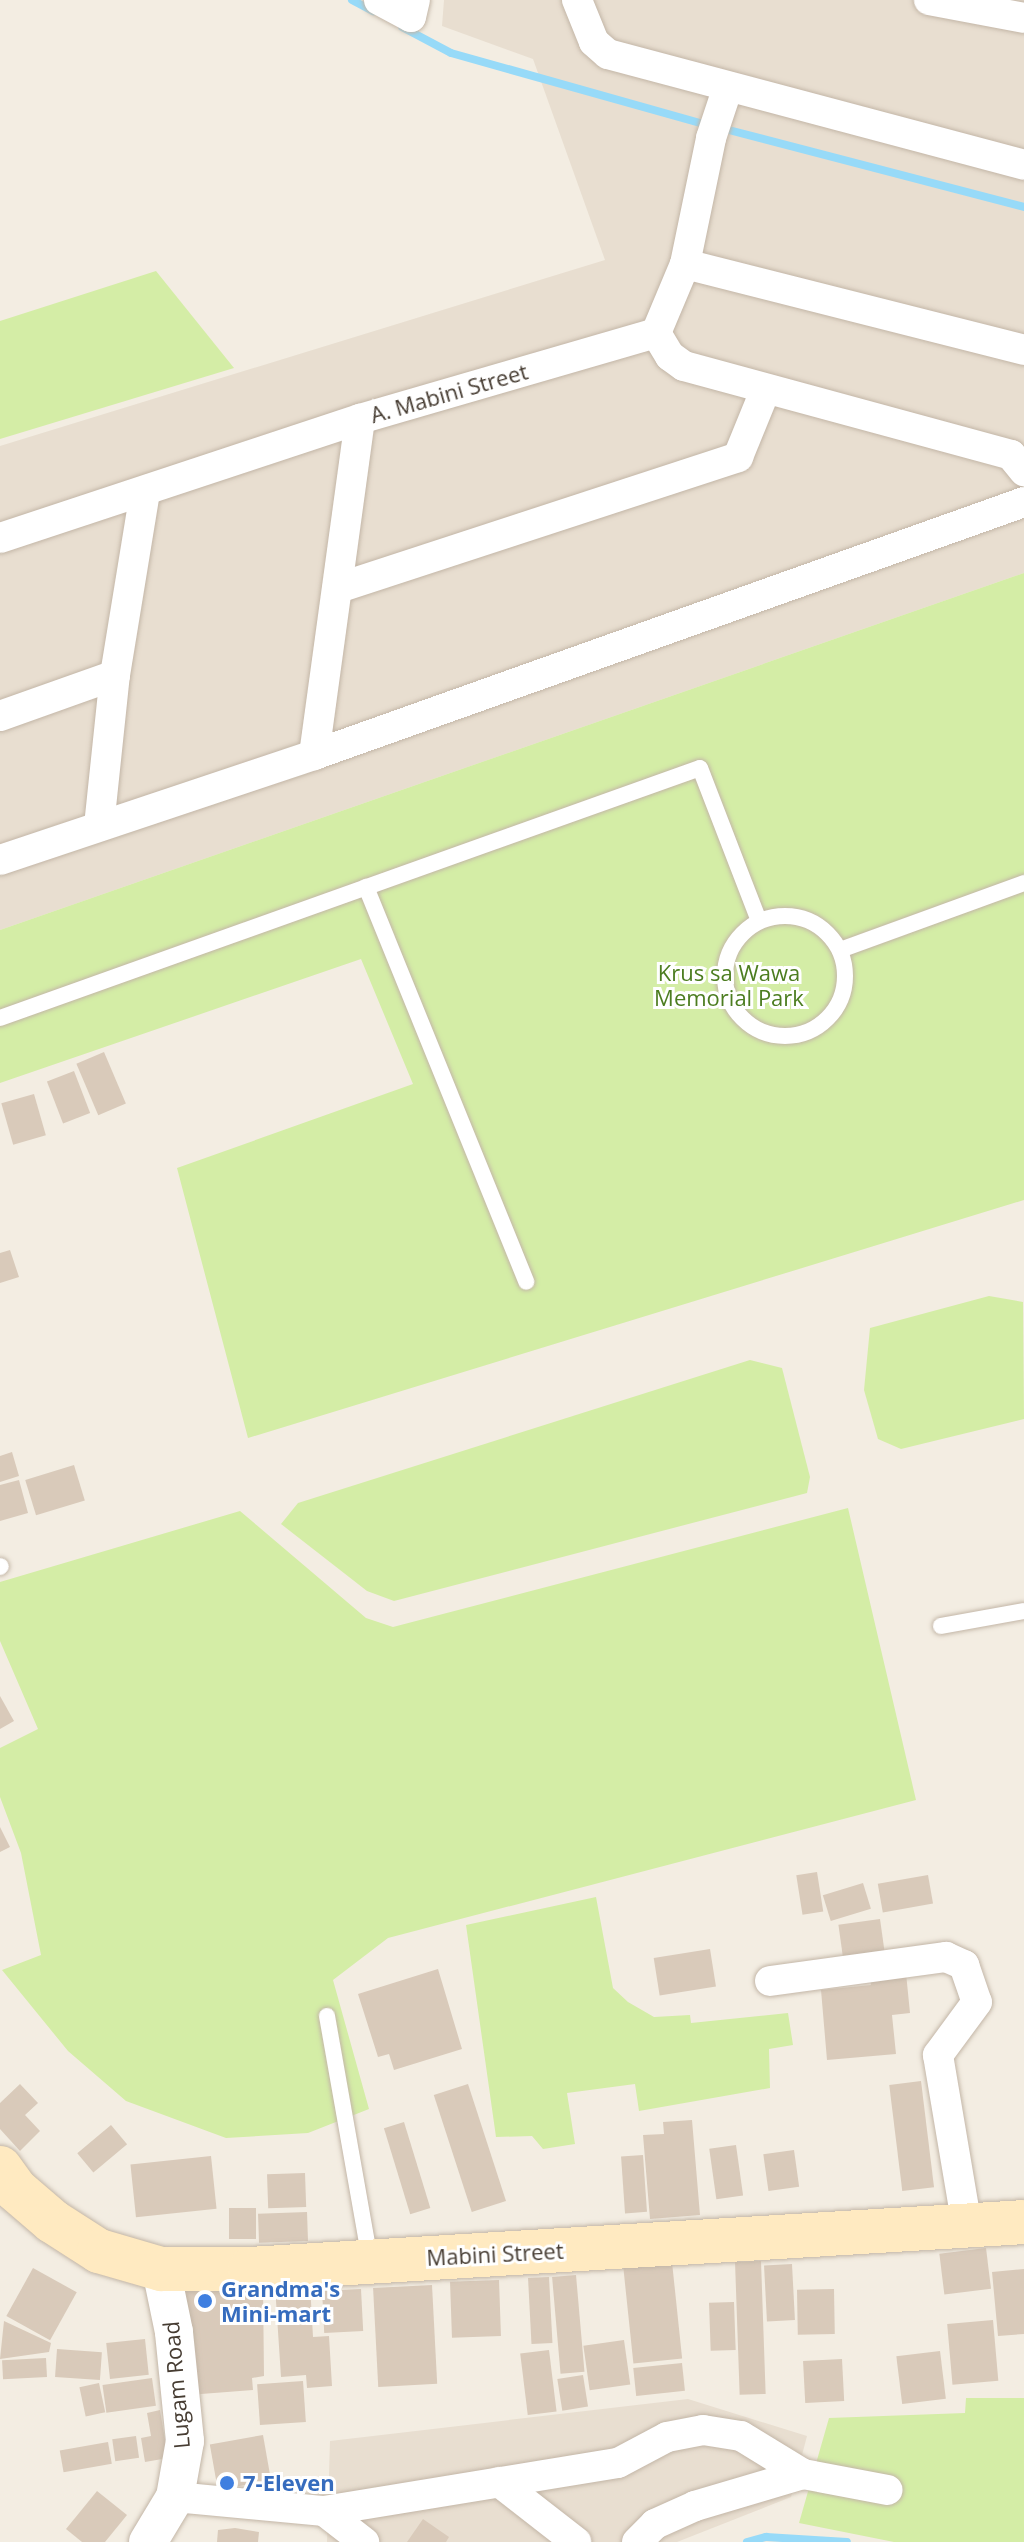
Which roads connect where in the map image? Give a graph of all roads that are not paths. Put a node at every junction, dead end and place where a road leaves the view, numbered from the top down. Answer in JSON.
{"nodes":[{"id":1,"x":379,"y":0,"type":"edge"},
{"id":2,"x":415,"y":0,"type":"edge"},
{"id":3,"x":577,"y":0,"type":"edge"},
{"id":4,"x":938,"y":1,"type":"edge"},
{"id":5,"x":1024,"y":18,"type":"edge"},
{"id":6,"x":718,"y":113,"type":"junction"},
{"id":7,"x":1024,"y":165,"type":"edge"},
{"id":8,"x":685,"y":264,"type":"junction"},
{"id":9,"x":656,"y":333,"type":"junction"},
{"id":10,"x":1024,"y":350,"type":"edge"},
{"id":11,"x":765,"y":391,"type":"junction"},
{"id":12,"x":360,"y":419,"type":"junction"},
{"id":13,"x":1024,"y":471,"type":"edge"},
{"id":14,"x":145,"y":491,"type":"junction"},
{"id":15,"x":1024,"y":502,"type":"edge"},
{"id":16,"x":0,"y":538,"type":"edge"},
{"id":17,"x":338,"y":588,"type":"junction"},
{"id":18,"x":115,"y":675,"type":"junction"},
{"id":19,"x":0,"y":716,"type":"edge"},
{"id":20,"x":314,"y":755,"type":"junction"},
{"id":21,"x":99,"y":826,"type":"junction"},
{"id":22,"x":0,"y":860,"type":"edge"},
{"id":23,"x":1024,"y":883,"type":"edge"},
{"id":24,"x":366,"y":887,"type":"junction"},
{"id":25,"x":759,"y":921,"type":"junction"},
{"id":26,"x":840,"y":950,"type":"junction"},
{"id":27,"x":0,"y":1018,"type":"edge"},
{"id":28,"x":526,"y":1282,"type":"dead end"},
{"id":29,"x":1024,"y":1611,"type":"edge"},
{"id":30,"x":941,"y":1626,"type":"dead end"},
{"id":31,"x":770,"y":1981,"type":"dead end"},
{"id":32,"x":327,"y":2016,"type":"dead end"},
{"id":33,"x":0,"y":2168,"type":"edge"},
{"id":34,"x":1024,"y":2222,"type":"edge"},
{"id":35,"x":967,"y":2227,"type":"junction"},
{"id":36,"x":370,"y":2262,"type":"junction"},
{"id":37,"x":161,"y":2269,"type":"junction"},
{"id":38,"x":803,"y":2474,"type":"junction"},
{"id":39,"x":499,"y":2482,"type":"junction"},
{"id":40,"x":888,"y":2490,"type":"dead end"},
{"id":41,"x":175,"y":2497,"type":"junction"},
{"id":42,"x":324,"y":2511,"type":"junction"},
{"id":43,"x":359,"y":2540,"type":"edge"},
{"id":44,"x":148,"y":2542,"type":"edge"},
{"id":45,"x":576,"y":2542,"type":"edge"},
{"id":46,"x":637,"y":2542,"type":"edge"}],
"edges":[{"from":1,"to":2,"type":"street"},
{"from":3,"to":6,"type":"street"},
{"from":4,"to":5,"type":"street"},
{"from":6,"to":7,"type":"street"},
{"from":6,"to":8,"type":"street"},
{"from":8,"to":9,"type":"street"},
{"from":8,"to":10,"type":"street"},
{"from":9,"to":11,"type":"street"},
{"from":9,"to":12,"type":"street","name":"A. Mabini Street"},
{"from":11,"to":13,"type":"street"},
{"from":11,"to":17,"type":"street"},
{"from":12,"to":14,"type":"street","name":"A. Mabini Street"},
{"from":12,"to":17,"type":"street"},
{"from":14,"to":16,"type":"street","name":"A. Mabini Street"},
{"from":14,"to":18,"type":"street"},
{"from":15,"to":20,"type":"street"},
{"from":17,"to":20,"type":"street"},
{"from":18,"to":19,"type":"street"},
{"from":18,"to":21,"type":"street"},
{"from":20,"to":21,"type":"street"},
{"from":21,"to":22,"type":"street"},
{"from":23,"to":26,"type":"lane"},
{"from":24,"to":25,"type":"lane"},
{"from":24,"to":27,"type":"lane"},
{"from":24,"to":28,"type":"lane"},
{"from":25,"to":26,"type":"lane"},
{"from":25,"to":26,"type":"lane"},
{"from":29,"to":30,"type":"lane"},
{"from":31,"to":35,"type":"street"},
{"from":32,"to":36,"type":"lane"},
{"from":33,"to":37,"type":"main road","name":"Mabini Street"},
{"from":34,"to":35,"type":"main road","name":"Mabini Street"},
{"from":35,"to":36,"type":"main road","name":"Mabini Street"},
{"from":36,"to":37,"type":"main road","name":"Mabini Street"},
{"from":37,"to":41,"type":"street","name":"Lugam Road"},
{"from":38,"to":39,"type":"street"},
{"from":38,"to":40,"type":"street"},
{"from":38,"to":46,"type":"street"},
{"from":39,"to":42,"type":"street"},
{"from":39,"to":45,"type":"street"},
{"from":41,"to":42,"type":"street"},
{"from":41,"to":44,"type":"street","name":"Lugam Road"},
{"from":42,"to":43,"type":"street"}]}
